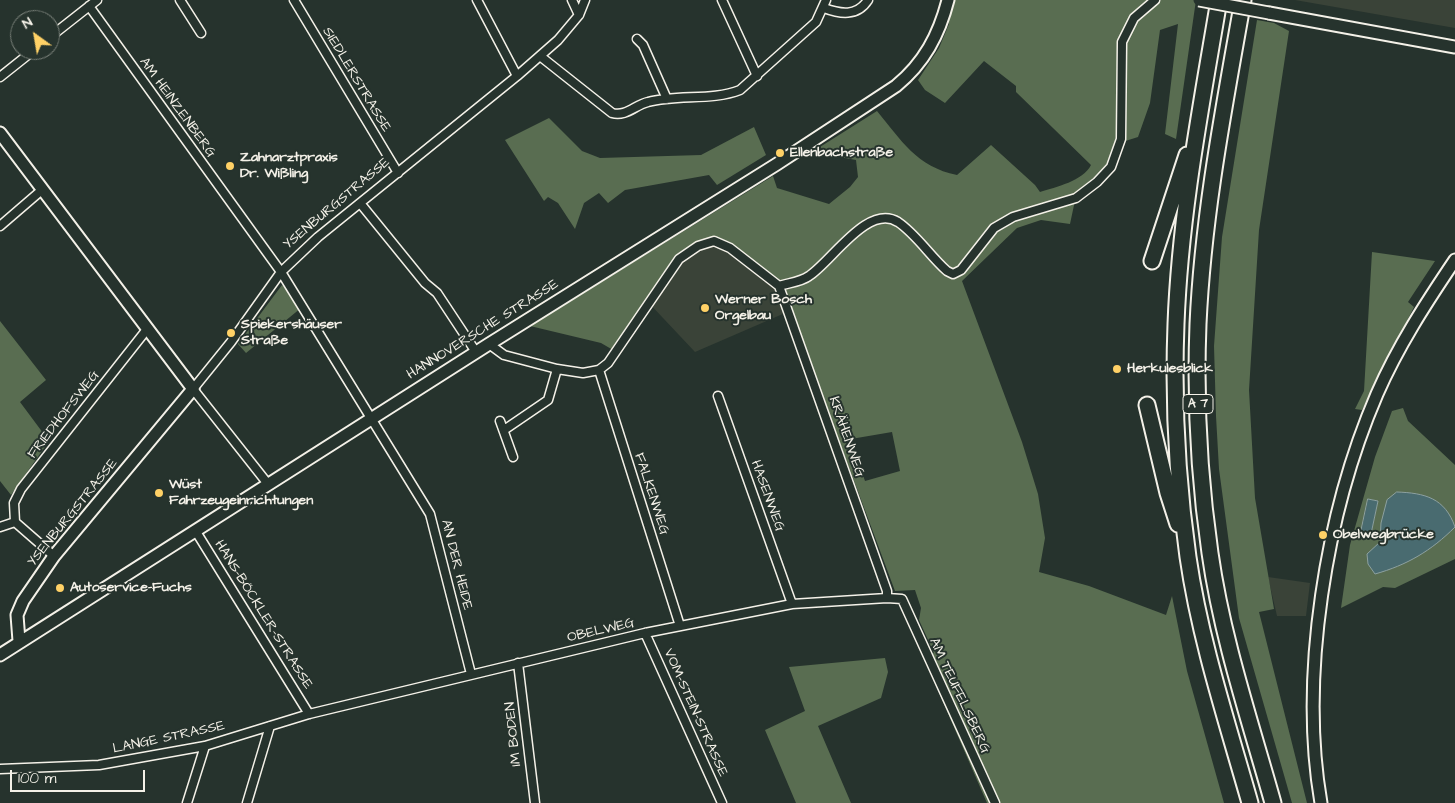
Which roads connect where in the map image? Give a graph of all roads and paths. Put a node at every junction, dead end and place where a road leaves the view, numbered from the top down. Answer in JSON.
{"nodes":[{"id":1,"x":97,"y":0,"type":"edge"},
{"id":2,"x":180,"y":0,"type":"edge"},
{"id":3,"x":294,"y":0,"type":"edge"},
{"id":4,"x":477,"y":0,"type":"edge"},
{"id":5,"x":572,"y":0,"type":"edge"},
{"id":6,"x":585,"y":0,"type":"edge"},
{"id":7,"x":722,"y":0,"type":"edge"},
{"id":8,"x":826,"y":0,"type":"edge"},
{"id":9,"x":868,"y":0,"type":"edge"},
{"id":10,"x":948,"y":0,"type":"edge"},
{"id":11,"x":1155,"y":0,"type":"edge"},
{"id":12,"x":1199,"y":0,"type":"edge"},
{"id":13,"x":1219,"y":0,"type":"edge"},
{"id":14,"x":1243,"y":0,"type":"edge"},
{"id":15,"x":89,"y":6,"type":"junction"},
{"id":16,"x":824,"y":8,"type":"junction"},
{"id":17,"x":579,"y":15,"type":"junction"},
{"id":18,"x":60,"y":29,"type":"edge"},
{"id":19,"x":201,"y":33,"type":"dead end"},
{"id":20,"x":637,"y":39,"type":"dead end"},
{"id":21,"x":1455,"y":47,"type":"edge"},
{"id":22,"x":540,"y":56,"type":"junction"},
{"id":23,"x":21,"y":60,"type":"edge"},
{"id":24,"x":517,"y":76,"type":"junction"},
{"id":25,"x":757,"y":76,"type":"junction"},
{"id":26,"x":0,"y":77,"type":"edge"},
{"id":27,"x":667,"y":99,"type":"junction"},
{"id":28,"x":0,"y":133,"type":"edge"},
{"id":29,"x":1196,"y":133,"type":"junction"},
{"id":30,"x":398,"y":172,"type":"junction"},
{"id":31,"x":43,"y":189,"type":"junction"},
{"id":32,"x":360,"y":203,"type":"junction"},
{"id":33,"x":0,"y":226,"type":"edge"},
{"id":34,"x":1455,"y":260,"type":"edge"},
{"id":35,"x":1152,"y":261,"type":"dead end"},
{"id":36,"x":282,"y":272,"type":"junction"},
{"id":37,"x":779,"y":286,"type":"junction"},
{"id":38,"x":148,"y":328,"type":"junction"},
{"id":39,"x":489,"y":344,"type":"junction"},
{"id":40,"x":476,"y":352,"type":"junction"},
{"id":41,"x":557,"y":369,"type":"junction"},
{"id":42,"x":599,"y":370,"type":"junction"},
{"id":43,"x":193,"y":389,"type":"junction"},
{"id":44,"x":718,"y":396,"type":"dead end"},
{"id":45,"x":1147,"y":404,"type":"dead end"},
{"id":46,"x":370,"y":419,"type":"junction"},
{"id":47,"x":500,"y":422,"type":"dead end"},
{"id":48,"x":504,"y":430,"type":"junction"},
{"id":49,"x":513,"y":457,"type":"dead end"},
{"id":50,"x":268,"y":484,"type":"junction"},
{"id":51,"x":15,"y":522,"type":"junction"},
{"id":52,"x":0,"y":527,"type":"edge"},
{"id":53,"x":195,"y":530,"type":"junction"},
{"id":54,"x":54,"y":556,"type":"junction"},
{"id":55,"x":1188,"y":558,"type":"junction"},
{"id":56,"x":887,"y":598,"type":"junction"},
{"id":57,"x":902,"y":599,"type":"joint"},
{"id":58,"x":792,"y":604,"type":"junction"},
{"id":59,"x":680,"y":626,"type":"junction"},
{"id":60,"x":645,"y":633,"type":"junction"},
{"id":61,"x":19,"y":641,"type":"junction"},
{"id":62,"x":0,"y":655,"type":"edge"},
{"id":63,"x":518,"y":663,"type":"junction"},
{"id":64,"x":471,"y":674,"type":"junction"},
{"id":65,"x":309,"y":714,"type":"junction"},
{"id":66,"x":270,"y":726,"type":"junction"},
{"id":67,"x":205,"y":746,"type":"junction"},
{"id":68,"x":0,"y":769,"type":"edge"},
{"id":69,"x":187,"y":803,"type":"edge"},
{"id":70,"x":247,"y":803,"type":"edge"},
{"id":71,"x":535,"y":803,"type":"edge"},
{"id":72,"x":722,"y":803,"type":"edge"},
{"id":73,"x":995,"y":803,"type":"edge"},
{"id":74,"x":1250,"y":803,"type":"edge"},
{"id":75,"x":1273,"y":803,"type":"edge"},
{"id":76,"x":1321,"y":803,"type":"edge"}],
"edges":[{"from":1,"to":15,"type":"street"},
{"from":2,"to":19,"type":"street"},
{"from":3,"to":30,"type":"street","name":"SIEDLERSTRASSE"},
{"from":4,"to":24,"type":"street"},
{"from":5,"to":17,"type":"street"},
{"from":6,"to":17,"type":"street","name":"YSENBURGSTRASSE"},
{"from":7,"to":25,"type":"street"},
{"from":8,"to":16,"type":"street"},
{"from":9,"to":16,"type":"street"},
{"from":10,"to":39,"type":"main road","name":"HANNOVERSCHE STRASSE"},
{"from":11,"to":37,"type":"street"},
{"from":12,"to":21,"type":"main road","bridge":true},
{"from":13,"to":29,"type":"highway","number":"A 7"},
{"from":14,"to":75,"type":"highway","number":"A 7"},
{"from":15,"to":18,"type":"street"},
{"from":15,"to":36,"type":"street","name":"AM HEINZENBERG"},
{"from":16,"to":25,"type":"street"},
{"from":17,"to":22,"type":"street","name":"YSENBURGSTRASSE"},
{"from":20,"to":27,"type":"street"},
{"from":22,"to":24,"type":"street","name":"YSENBURGSTRASSE"},
{"from":22,"to":27,"type":"street"},
{"from":23,"to":26,"type":"street"},
{"from":24,"to":30,"type":"street","name":"YSENBURGSTRASSE"},
{"from":25,"to":27,"type":"street"},
{"from":28,"to":31,"type":"main road"},
{"from":29,"to":35,"type":"highway"},
{"from":29,"to":55,"type":"highway","number":"A 7"},
{"from":30,"to":32,"type":"street","name":"YSENBURGSTRASSE"},
{"from":31,"to":33,"type":"street"},
{"from":31,"to":38,"type":"main road"},
{"from":32,"to":36,"type":"street","name":"YSENBURGSTRASSE"},
{"from":32,"to":40,"type":"street"},
{"from":34,"to":76,"type":"main road"},
{"from":36,"to":43,"type":"street","name":"YSENBURGSTRASSE"},
{"from":36,"to":46,"type":"street","name":"AM HEINZENBERG"},
{"from":37,"to":42,"type":"street"},
{"from":37,"to":56,"type":"street","name":"KRÄHENWEG"},
{"from":38,"to":43,"type":"main road"},
{"from":38,"to":51,"type":"street","name":"FRIEDHOFSWEG"},
{"from":39,"to":40,"type":"main road","name":"HANNOVERSCHE STRASSE"},
{"from":39,"to":41,"type":"street"},
{"from":40,"to":46,"type":"main road","name":"HANNOVERSCHE STRASSE"},
{"from":41,"to":42,"type":"street"},
{"from":41,"to":48,"type":"street"},
{"from":42,"to":59,"type":"street","name":"FALKENWEG"},
{"from":43,"to":50,"type":"street"},
{"from":43,"to":54,"type":"main road","name":"YSENBURGSTRASSE"},
{"from":44,"to":58,"type":"street","name":"HASENWEG"},
{"from":45,"to":55,"type":"highway"},
{"from":46,"to":50,"type":"main road","name":"HANNOVERSCHE STRASSE"},
{"from":46,"to":64,"type":"street","name":"AN DER HEIDE"},
{"from":47,"to":48,"type":"street"},
{"from":48,"to":49,"type":"street"},
{"from":50,"to":53,"type":"main road","name":"HANNOVERSCHE STRASSE"},
{"from":51,"to":52,"type":"street"},
{"from":51,"to":54,"type":"street"},
{"from":53,"to":61,"type":"main road","name":"HANNOVERSCHE STRASSE"},
{"from":53,"to":65,"type":"street","name":"HANS-BÖCKLER-STRASSE"},
{"from":54,"to":61,"type":"main road","name":"YSENBURGSTRASSE"},
{"from":55,"to":74,"type":"highway","number":"A 7"},
{"from":56,"to":57,"type":"street","name":"OBELWEG"},
{"from":56,"to":58,"type":"street","name":"OBELWEG"},
{"from":57,"to":73,"type":"street","name":"AM TEUFELSBERG"},
{"from":58,"to":59,"type":"street","name":"OBELWEG"},
{"from":59,"to":60,"type":"street","name":"OBELWEG"},
{"from":60,"to":63,"type":"street","name":"OBELWEG"},
{"from":60,"to":72,"type":"street","name":"VOM-STEIN-STRASSE"},
{"from":61,"to":62,"type":"main road","name":"HANNOVERSCHE STRASSE"},
{"from":63,"to":64,"type":"street","name":"OBELWEG"},
{"from":63,"to":71,"type":"street","name":"IM BODEN"},
{"from":64,"to":65,"type":"street","name":"OBELWEG"},
{"from":65,"to":66,"type":"street","name":"LANGE STRASSE"},
{"from":66,"to":67,"type":"street","name":"LANGE STRASSE"},
{"from":66,"to":70,"type":"street"},
{"from":67,"to":68,"type":"street","name":"LANGE STRASSE"},
{"from":67,"to":69,"type":"street"}]}
